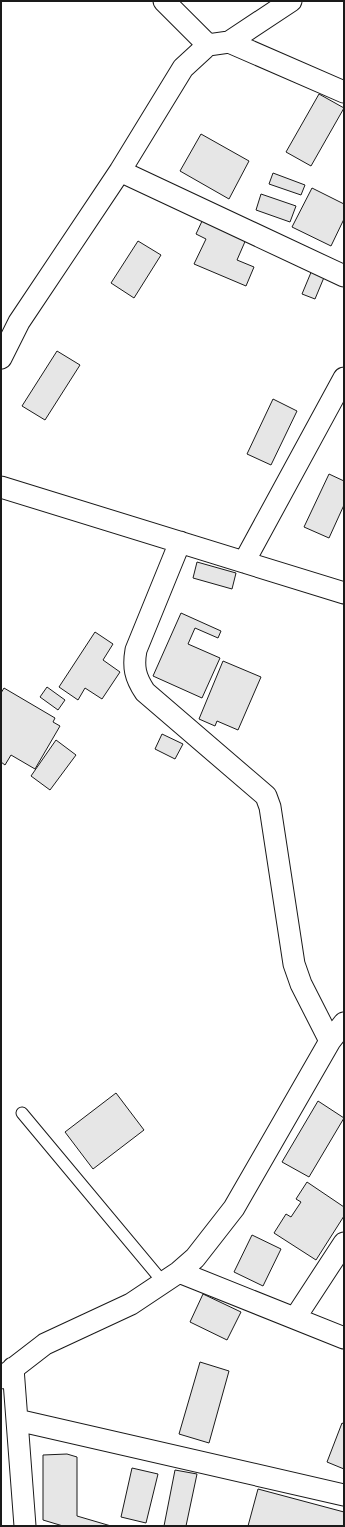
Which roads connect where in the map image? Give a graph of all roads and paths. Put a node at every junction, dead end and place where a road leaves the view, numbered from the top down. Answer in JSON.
{"nodes":[{"id":1,"x":164,"y":1,"type":"edge"},
{"id":2,"x":291,"y":1,"type":"edge"},
{"id":3,"x":229,"y":42,"type":"junction"},
{"id":4,"x":208,"y":45,"type":"junction"},
{"id":5,"x":344,"y":92,"type":"edge"},
{"id":6,"x":120,"y":171,"type":"junction"},
{"id":7,"x":344,"y":276,"type":"edge"},
{"id":8,"x":1,"y":358,"type":"edge"},
{"id":9,"x":344,"y":378,"type":"edge"},
{"id":10,"x":1,"y":487,"type":"edge"},
{"id":11,"x":180,"y":542,"type":"junction"},
{"id":12,"x":244,"y":562,"type":"junction"},
{"id":13,"x":344,"y":593,"type":"edge"},
{"id":14,"x":344,"y":1023,"type":"edge"},
{"id":15,"x":330,"y":1041,"type":"junction"},
{"id":16,"x":22,"y":1113,"type":"dead end"},
{"id":17,"x":344,"y":1243,"type":"edge"},
{"id":18,"x":171,"y":1277,"type":"junction"},
{"id":19,"x":295,"y":1318,"type":"junction"},
{"id":20,"x":344,"y":1338,"type":"edge"},
{"id":21,"x":7,"y":1373,"type":"edge"},
{"id":22,"x":17,"y":1420,"type":"junction"},
{"id":23,"x":344,"y":1495,"type":"edge"},
{"id":24,"x":25,"y":1526,"type":"edge"}],
"edges":[{"from":1,"to":4,"type":"street"},
{"from":2,"to":3,"type":"street"},
{"from":3,"to":4,"type":"street"},
{"from":3,"to":5,"type":"street"},
{"from":4,"to":6,"type":"street"},
{"from":6,"to":7,"type":"street"},
{"from":6,"to":8,"type":"street"},
{"from":9,"to":12,"type":"street"},
{"from":10,"to":11,"type":"street"},
{"from":11,"to":12,"type":"street"},
{"from":11,"to":15,"type":"street"},
{"from":12,"to":13,"type":"street"},
{"from":14,"to":15,"type":"street"},
{"from":15,"to":18,"type":"street"},
{"from":16,"to":18,"type":"lane"},
{"from":17,"to":19,"type":"street"},
{"from":18,"to":19,"type":"street"},
{"from":18,"to":21,"type":"street"},
{"from":19,"to":20,"type":"street"},
{"from":21,"to":22,"type":"street"},
{"from":22,"to":23,"type":"street"},
{"from":22,"to":24,"type":"street"}]}
